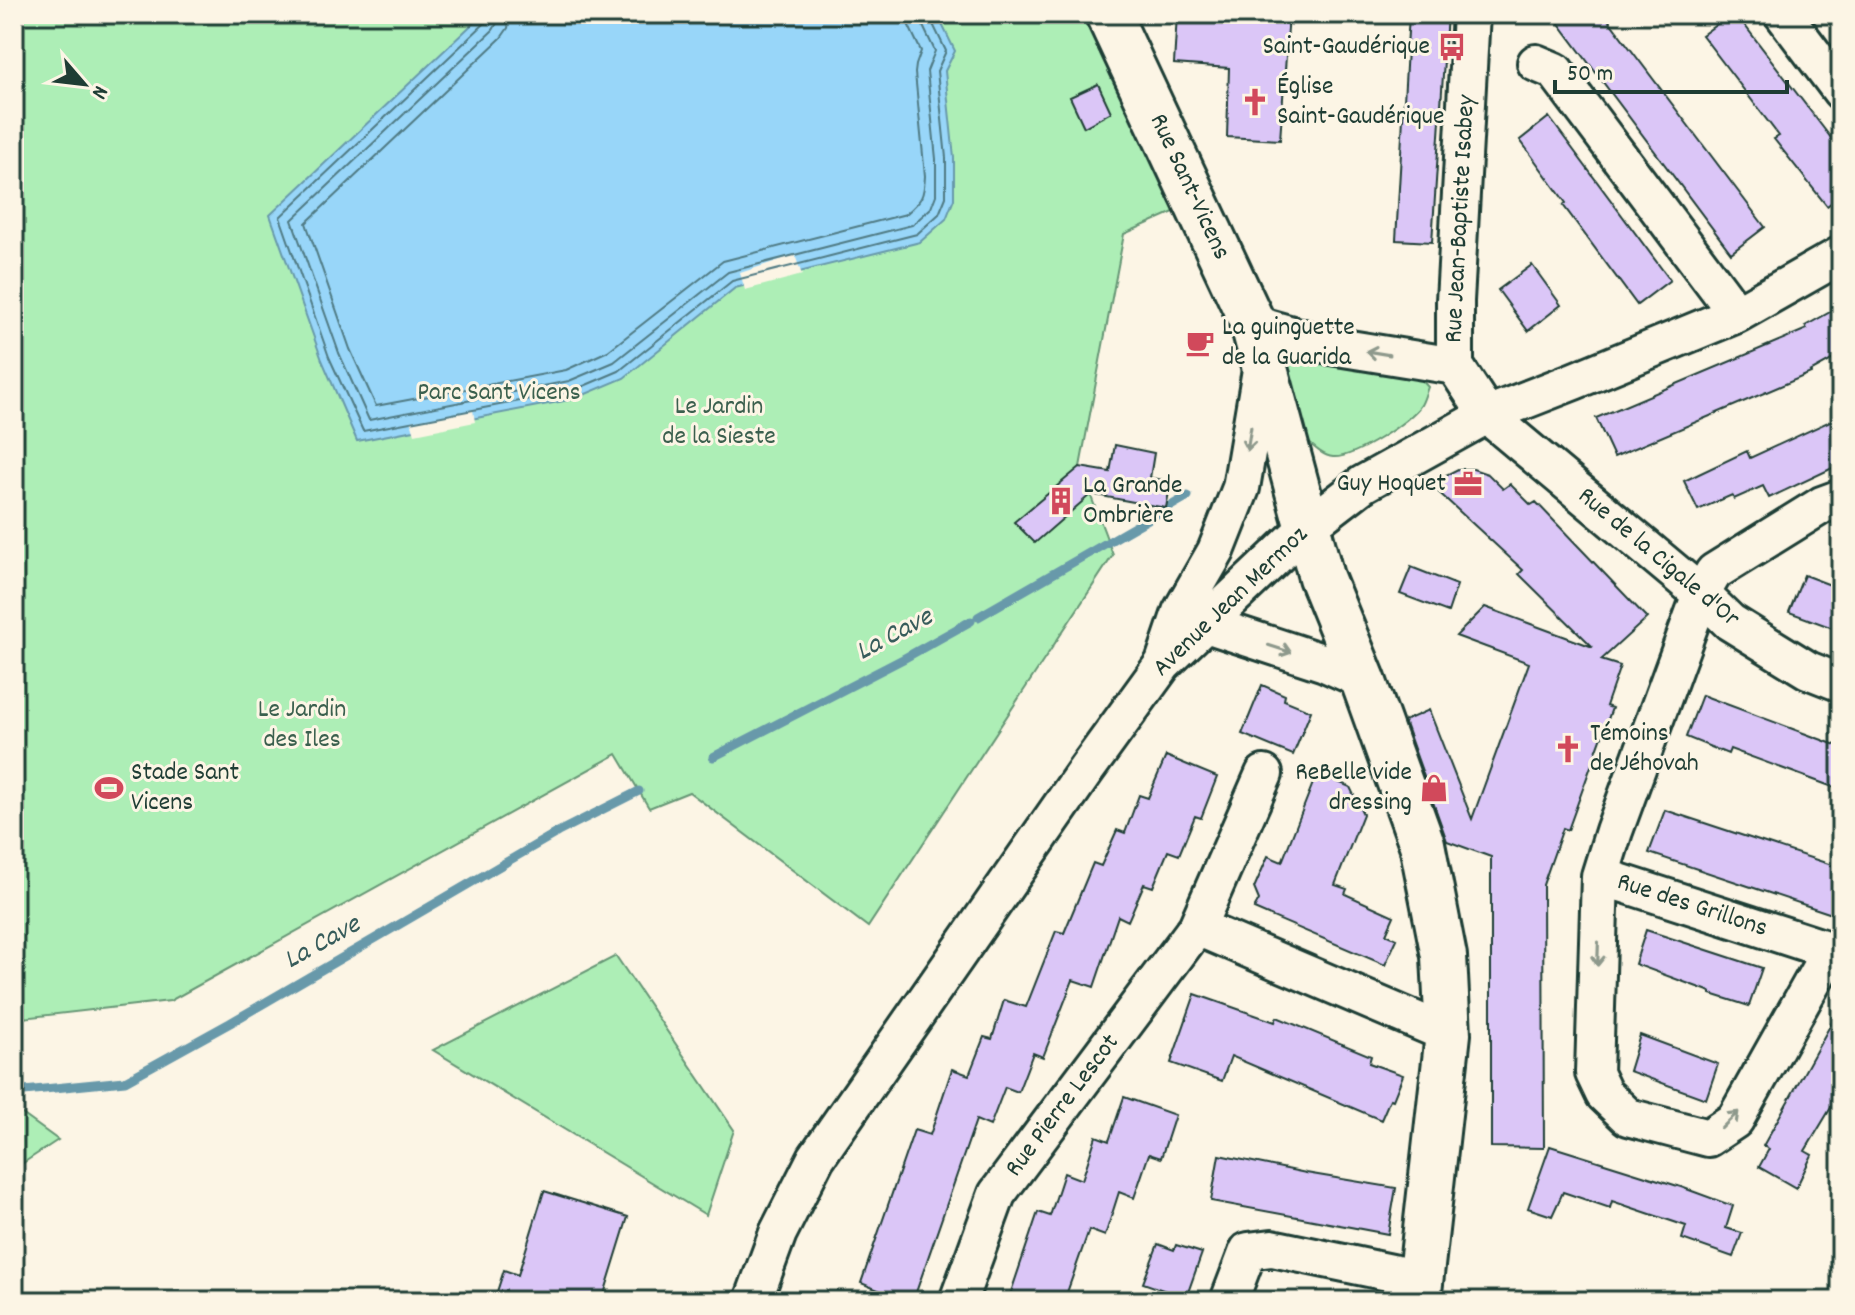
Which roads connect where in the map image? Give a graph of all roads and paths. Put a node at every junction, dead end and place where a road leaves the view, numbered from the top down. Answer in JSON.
{"nodes":[{"id":1,"x":1108,"y":14,"type":"edge"},
{"id":2,"x":1471,"y":14,"type":"edge"},
{"id":3,"x":1783,"y":14,"type":"edge"},
{"id":4,"x":1536,"y":63,"type":"dead end"},
{"id":5,"x":1841,"y":91,"type":"edge"},
{"id":6,"x":1841,"y":255,"type":"edge"},
{"id":7,"x":1737,"y":314,"type":"junction"},
{"id":8,"x":1257,"y":343,"type":"junction"},
{"id":9,"x":1455,"y":366,"type":"junction"},
{"id":10,"x":1487,"y":415,"type":"junction"},
{"id":11,"x":1841,"y":498,"type":"edge"},
{"id":12,"x":1307,"y":527,"type":"junction"},
{"id":13,"x":1701,"y":594,"type":"junction"},
{"id":14,"x":1206,"y":624,"type":"junction"},
{"id":15,"x":1163,"y":664,"type":"junction"},
{"id":16,"x":1363,"y":680,"type":"junction"},
{"id":17,"x":1841,"y":683,"type":"edge"},
{"id":18,"x":1264,"y":774,"type":"dead end"},
{"id":19,"x":1600,"y":876,"type":"junction"},
{"id":20,"x":1197,"y":927,"type":"junction"},
{"id":21,"x":1836,"y":953,"type":"edge"},
{"id":22,"x":1448,"y":1034,"type":"junction"},
{"id":23,"x":1420,"y":1290,"type":"edge"},
{"id":24,"x":753,"y":1301,"type":"edge"},
{"id":25,"x":958,"y":1301,"type":"edge"},
{"id":26,"x":1229,"y":1301,"type":"edge"}],
"edges":[{"from":1,"to":8,"type":"main road","name":"Rue Sant-Vicens"},
{"from":2,"to":9,"type":"street","name":"Rue Jean-Baptiste Isabey"},
{"from":3,"to":5,"type":"street"},
{"from":4,"to":7,"type":"street"},
{"from":6,"to":7,"type":"street","name":"Avenue Jean Mermoz"},
{"from":7,"to":10,"type":"street","name":"Avenue Jean Mermoz"},
{"from":9,"to":8,"type":"street","one_way":true},
{"from":8,"to":12,"type":"main road","name":"Rue Sant-Vicens"},
{"from":8,"to":15,"type":"street","one_way":true},
{"from":9,"to":10,"type":"street","name":"Rue Jean-Baptiste Isabey"},
{"from":10,"to":12,"type":"street","name":"Avenue Jean Mermoz"},
{"from":10,"to":13,"type":"street","name":"Rue de la Cigale d'Or"},
{"from":11,"to":13,"type":"street"},
{"from":12,"to":14,"type":"street","name":"Avenue Jean Mermoz"},
{"from":12,"to":16,"type":"main road","name":"Rue Sant-Vicens"},
{"from":13,"to":17,"type":"street","name":"Rue de la Cigale d'Or"},
{"from":13,"to":19,"type":"street","name":"Rue des Grillons"},
{"from":14,"to":15,"type":"street","name":"Avenue Jean Mermoz"},
{"from":14,"to":16,"type":"street","one_way":true},
{"from":15,"to":24,"type":"street","name":"Avenue Jean Mermoz"},
{"from":16,"to":22,"type":"main road","name":"Rue Sant-Vicens"},
{"from":18,"to":20,"type":"street","name":"Rue Pierre Lescot"},
{"from":19,"to":21,"type":"street","name":"Rue des Grillons"},
{"from":19,"to":21,"type":"street","one_way":true},
{"from":20,"to":22,"type":"street"},
{"from":20,"to":25,"type":"street","name":"Rue Pierre Lescot"},
{"from":22,"to":23,"type":"main road","name":"Rue Sant-Vicens"},
{"from":23,"to":26,"type":"street"}]}
